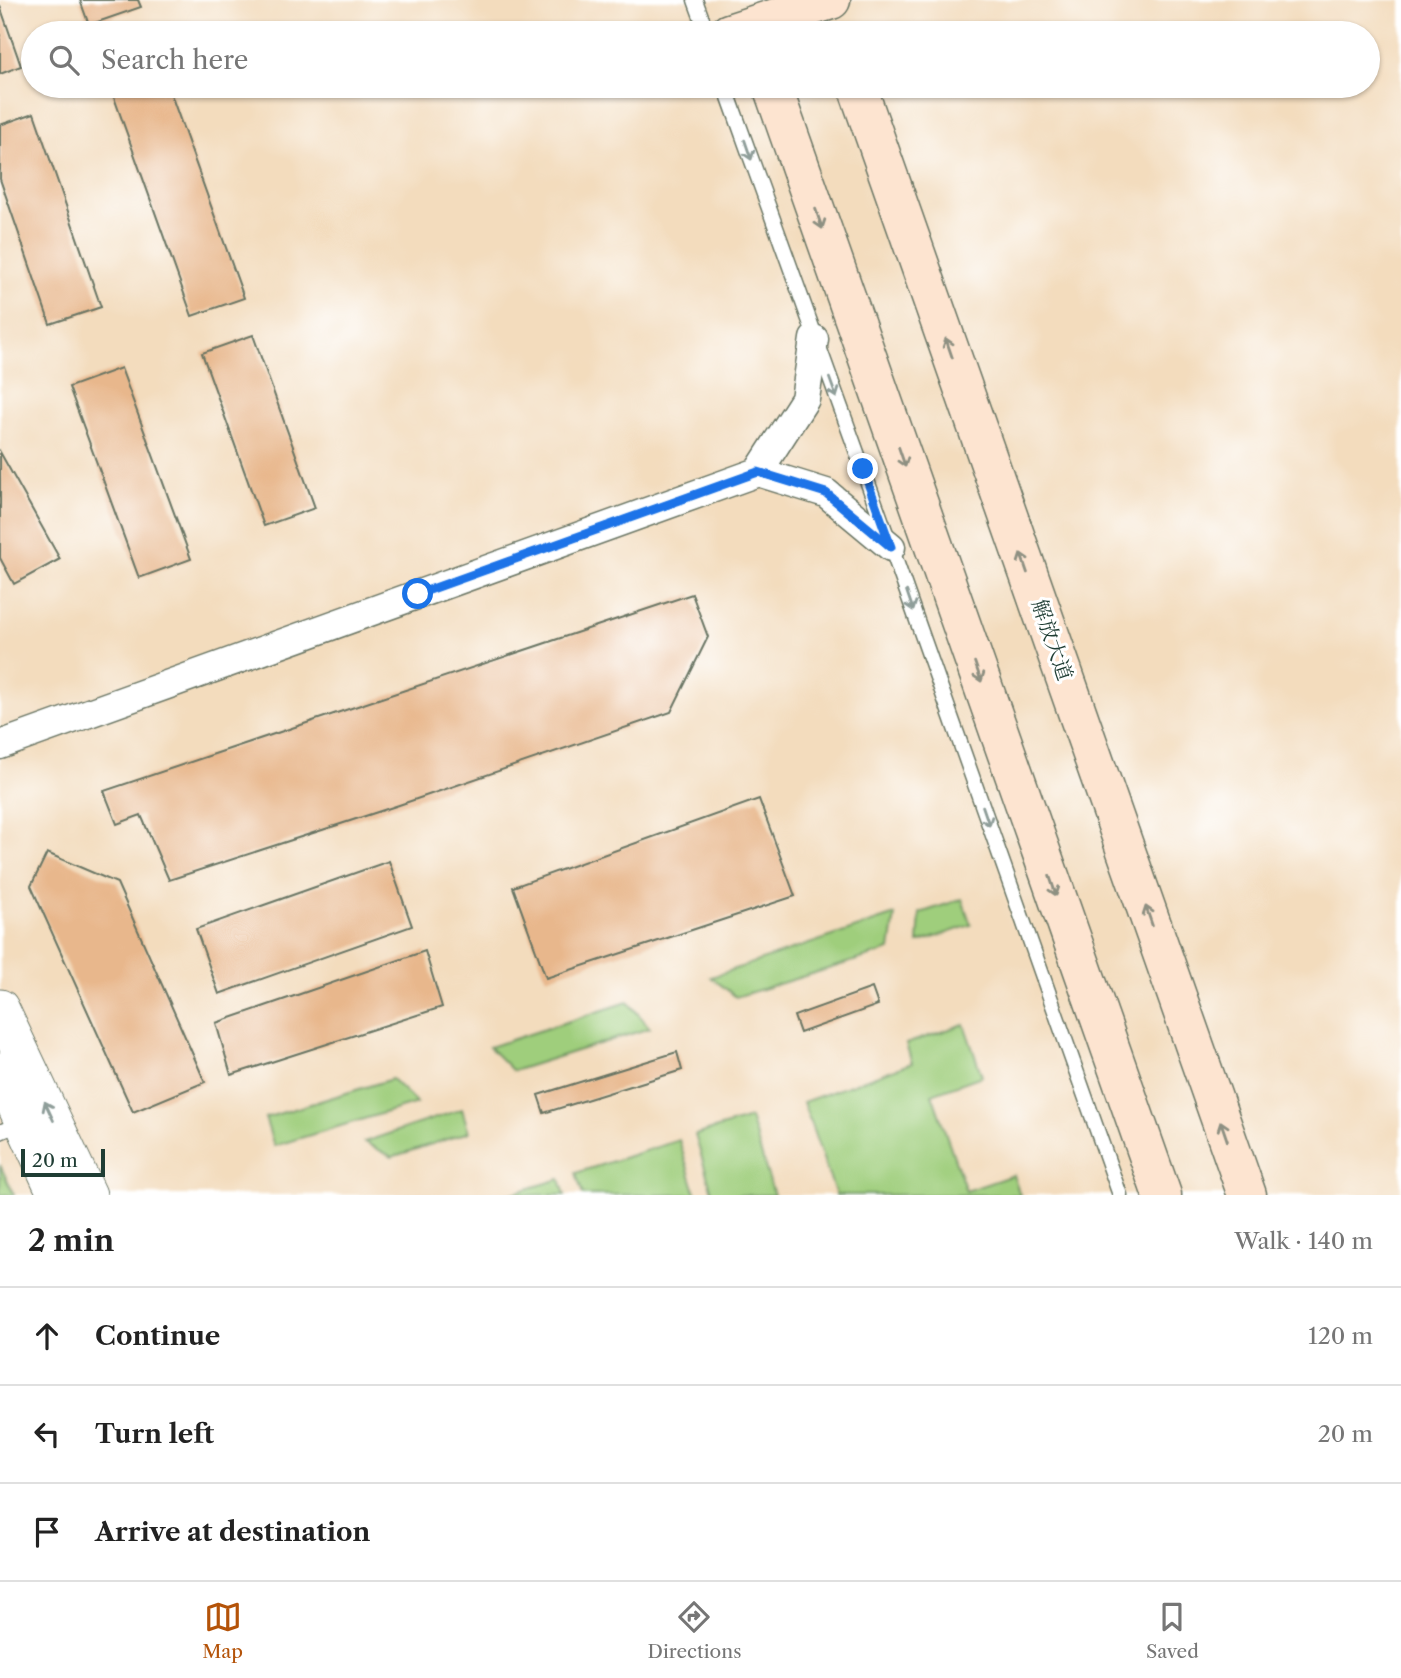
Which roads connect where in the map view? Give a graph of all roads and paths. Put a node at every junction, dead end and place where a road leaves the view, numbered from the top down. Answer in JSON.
{"nodes":[{"id":1,"x":695,"y":0,"type":"edge"},
{"id":2,"x":831,"y":9,"type":"edge"},
{"id":3,"x":703,"y":21,"type":"edge"},
{"id":4,"x":756,"y":21,"type":"edge"},
{"id":5,"x":729,"y":98,"type":"edge"},
{"id":6,"x":776,"y":98,"type":"edge"},
{"id":7,"x":860,"y":98,"type":"edge"},
{"id":8,"x":814,"y":339,"type":"junction"},
{"id":9,"x":758,"y":472,"type":"junction"},
{"id":10,"x":891,"y":547,"type":"junction"},
{"id":11,"x":0,"y":745,"type":"edge"},
{"id":12,"x":0,"y":1008,"type":"edge"},
{"id":13,"x":0,"y":1070,"type":"edge"},
{"id":14,"x":12,"y":1127,"type":"edge"},
{"id":15,"x":57,"y":1195,"type":"edge"},
{"id":16,"x":88,"y":1195,"type":"edge"},
{"id":17,"x":1120,"y":1195,"type":"edge"},
{"id":18,"x":1162,"y":1195,"type":"edge"},
{"id":19,"x":1247,"y":1195,"type":"edge"}],
"edges":[{"from":1,"to":3,"type":"lane"},
{"from":2,"to":4,"type":"main road"},
{"from":5,"to":8,"type":"lane","one_way":true},
{"from":6,"to":18,"type":"main road","one_way":true},
{"from":19,"to":7,"type":"main road","name":"解放大道","one_way":true},
{"from":8,"to":9,"type":"street"},
{"from":8,"to":10,"type":"lane","one_way":true},
{"from":9,"to":10,"type":"street"},
{"from":9,"to":11,"type":"street"},
{"from":10,"to":17,"type":"lane","one_way":true},
{"from":16,"to":12,"type":"street","one_way":true},
{"from":13,"to":14,"type":"street"},
{"from":14,"to":15,"type":"street"}]}
